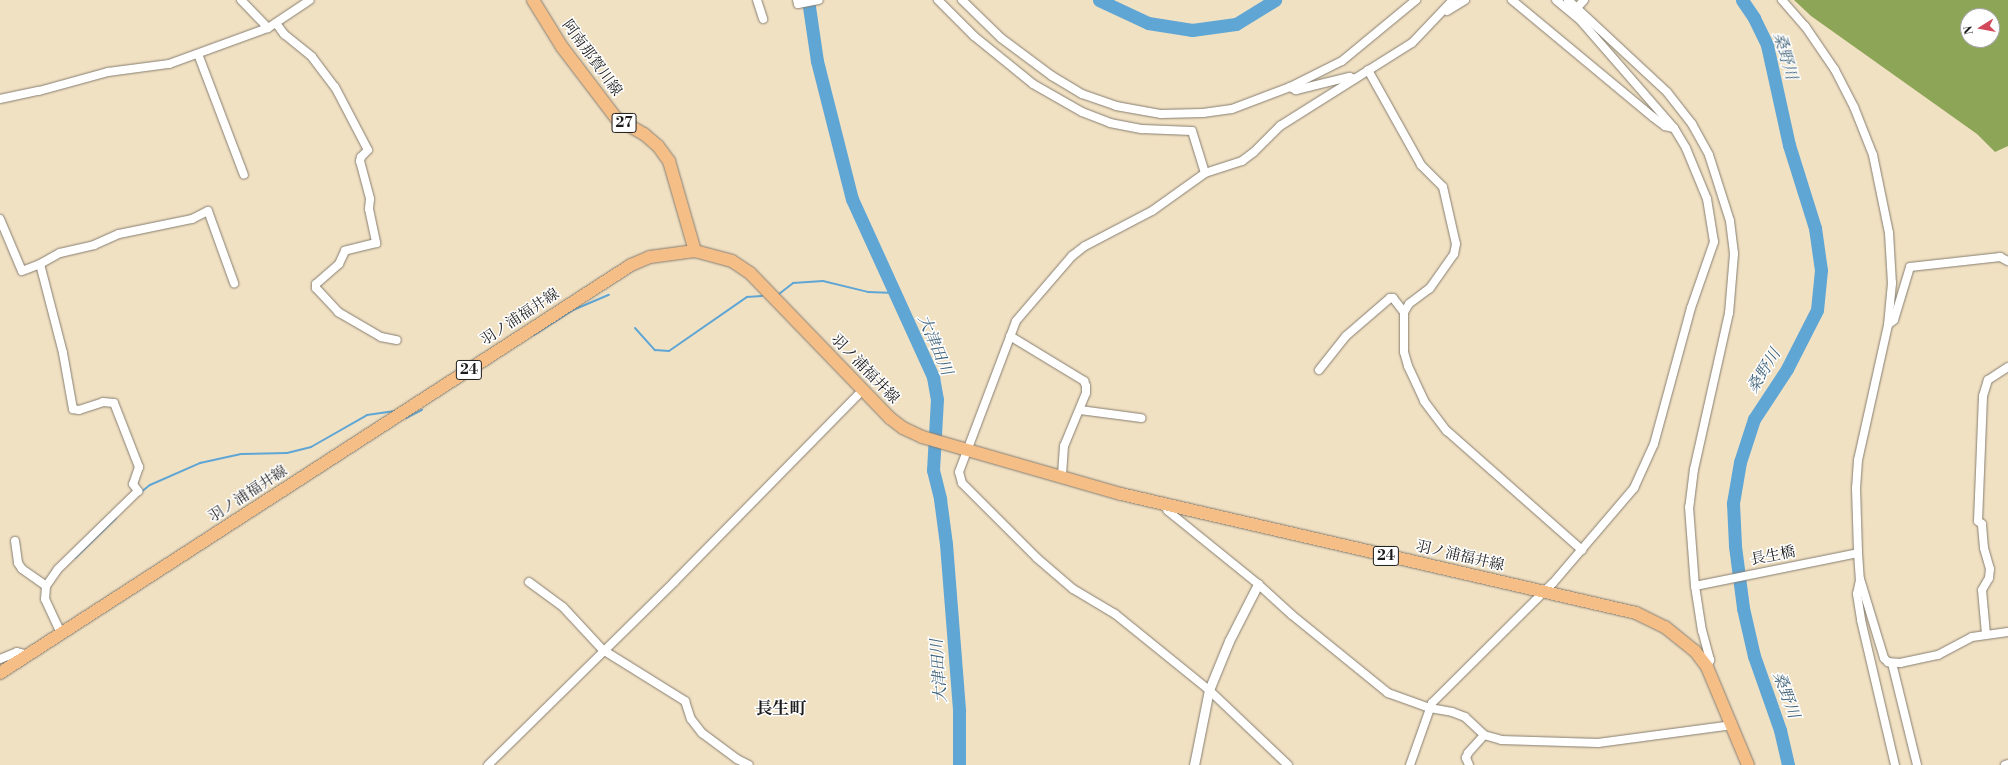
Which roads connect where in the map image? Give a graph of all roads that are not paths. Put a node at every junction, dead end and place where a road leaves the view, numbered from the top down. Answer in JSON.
{"nodes":[{"id":1,"x":241,"y":0,"type":"edge"},
{"id":2,"x":310,"y":0,"type":"edge"},
{"id":3,"x":533,"y":0,"type":"edge"},
{"id":4,"x":757,"y":0,"type":"edge"},
{"id":5,"x":938,"y":0,"type":"edge"},
{"id":6,"x":962,"y":0,"type":"edge"},
{"id":7,"x":1416,"y":0,"type":"edge"},
{"id":8,"x":1453,"y":0,"type":"edge"},
{"id":9,"x":1465,"y":0,"type":"edge"},
{"id":10,"x":1512,"y":0,"type":"edge"},
{"id":11,"x":1556,"y":0,"type":"edge"},
{"id":12,"x":1568,"y":0,"type":"edge"},
{"id":13,"x":1782,"y":0,"type":"edge"},
{"id":14,"x":818,"y":1,"type":"edge"},
{"id":15,"x":799,"y":2,"type":"edge"},
{"id":16,"x":1579,"y":6,"type":"edge"},
{"id":17,"x":1442,"y":13,"type":"junction"},
{"id":18,"x":763,"y":19,"type":"dead end"},
{"id":19,"x":276,"y":23,"type":"junction"},
{"id":20,"x":268,"y":28,"type":"junction"},
{"id":21,"x":198,"y":54,"type":"junction"},
{"id":22,"x":1368,"y":70,"type":"junction"},
{"id":23,"x":1355,"y":79,"type":"junction"},
{"id":24,"x":1290,"y":87,"type":"junction"},
{"id":25,"x":0,"y":99,"type":"edge"},
{"id":26,"x":1674,"y":128,"type":"junction"},
{"id":27,"x":1205,"y":173,"type":"junction"},
{"id":28,"x":244,"y":175,"type":"dead end"},
{"id":29,"x":0,"y":219,"type":"edge"},
{"id":30,"x":695,"y":251,"type":"junction"},
{"id":31,"x":2008,"y":261,"type":"edge"},
{"id":32,"x":40,"y":264,"type":"junction"},
{"id":33,"x":234,"y":283,"type":"dead end"},
{"id":34,"x":1404,"y":312,"type":"junction"},
{"id":35,"x":1888,"y":325,"type":"junction"},
{"id":36,"x":1010,"y":336,"type":"junction"},
{"id":37,"x":397,"y":340,"type":"dead end"},
{"id":38,"x":2008,"y":366,"type":"edge"},
{"id":39,"x":1319,"y":370,"type":"dead end"},
{"id":40,"x":862,"y":390,"type":"junction"},
{"id":41,"x":1080,"y":410,"type":"junction"},
{"id":42,"x":1141,"y":418,"type":"dead end"},
{"id":43,"x":966,"y":449,"type":"junction"},
{"id":44,"x":1062,"y":477,"type":"junction"},
{"id":45,"x":1162,"y":504,"type":"junction"},
{"id":46,"x":15,"y":542,"type":"dead end"},
{"id":47,"x":1582,"y":550,"type":"junction"},
{"id":48,"x":1854,"y":554,"type":"junction"},
{"id":49,"x":1860,"y":579,"type":"junction"},
{"id":50,"x":530,"y":582,"type":"dead end"},
{"id":51,"x":1258,"y":584,"type":"junction"},
{"id":52,"x":46,"y":586,"type":"junction"},
{"id":53,"x":1697,"y":586,"type":"junction"},
{"id":54,"x":1543,"y":591,"type":"junction"},
{"id":55,"x":2008,"y":632,"type":"edge"},
{"id":56,"x":61,"y":633,"type":"junction"},
{"id":57,"x":1986,"y":634,"type":"junction"},
{"id":58,"x":603,"y":650,"type":"junction"},
{"id":59,"x":28,"y":655,"type":"junction"},
{"id":60,"x":0,"y":659,"type":"edge"},
{"id":61,"x":1892,"y":663,"type":"junction"},
{"id":62,"x":1707,"y":667,"type":"junction"},
{"id":63,"x":0,"y":673,"type":"edge"},
{"id":64,"x":1209,"y":690,"type":"junction"},
{"id":65,"x":1430,"y":708,"type":"junction"},
{"id":66,"x":1733,"y":725,"type":"junction"},
{"id":67,"x":1484,"y":735,"type":"junction"},
{"id":68,"x":488,"y":765,"type":"edge"},
{"id":69,"x":750,"y":765,"type":"edge"},
{"id":70,"x":1194,"y":765,"type":"edge"},
{"id":71,"x":1288,"y":765,"type":"edge"},
{"id":72,"x":1410,"y":765,"type":"edge"},
{"id":73,"x":1469,"y":765,"type":"edge"},
{"id":74,"x":1748,"y":765,"type":"edge"},
{"id":75,"x":1895,"y":765,"type":"edge"},
{"id":76,"x":1917,"y":765,"type":"edge"}],
"edges":[{"from":1,"to":20,"type":"street"},
{"from":2,"to":19,"type":"street"},
{"from":3,"to":30,"type":"main road","name":"阿南那賀川線","number":"27"},
{"from":4,"to":18,"type":"street"},
{"from":5,"to":27,"type":"street"},
{"from":6,"to":24,"type":"street"},
{"from":7,"to":24,"type":"street"},
{"from":8,"to":17,"type":"street"},
{"from":9,"to":17,"type":"street"},
{"from":10,"to":26,"type":"street"},
{"from":11,"to":16,"type":"street"},
{"from":12,"to":16,"type":"street"},
{"from":13,"to":35,"type":"street"},
{"from":14,"to":15,"type":"street"},
{"from":16,"to":26,"type":"street"},
{"from":16,"to":53,"type":"street"},
{"from":17,"to":22,"type":"street"},
{"from":19,"to":20,"type":"street"},
{"from":19,"to":37,"type":"street"},
{"from":20,"to":21,"type":"street"},
{"from":21,"to":25,"type":"street"},
{"from":21,"to":28,"type":"street"},
{"from":22,"to":23,"type":"street"},
{"from":22,"to":34,"type":"street"},
{"from":23,"to":24,"type":"street"},
{"from":23,"to":27,"type":"street"},
{"from":26,"to":47,"type":"street"},
{"from":27,"to":36,"type":"street"},
{"from":29,"to":32,"type":"street"},
{"from":30,"to":40,"type":"main road","name":"羽ノ浦福井線","number":"24"},
{"from":30,"to":56,"type":"main road","name":"羽ノ浦福井線","number":"24"},
{"from":31,"to":35,"type":"street"},
{"from":32,"to":33,"type":"street"},
{"from":32,"to":52,"type":"street"},
{"from":34,"to":39,"type":"street"},
{"from":34,"to":47,"type":"street"},
{"from":35,"to":48,"type":"street"},
{"from":36,"to":41,"type":"street"},
{"from":36,"to":43,"type":"street"},
{"from":38,"to":57,"type":"street"},
{"from":40,"to":43,"type":"main road","name":"羽ノ浦福井線","number":"24"},
{"from":40,"to":58,"type":"street"},
{"from":41,"to":42,"type":"street"},
{"from":41,"to":44,"type":"street"},
{"from":43,"to":44,"type":"main road","name":"羽ノ浦福井線","number":"24"},
{"from":43,"to":64,"type":"street"},
{"from":44,"to":45,"type":"main road","name":"羽ノ浦福井線","number":"24"},
{"from":45,"to":51,"type":"street"},
{"from":45,"to":54,"type":"main road","name":"羽ノ浦福井線","number":"24"},
{"from":46,"to":52,"type":"street"},
{"from":47,"to":54,"type":"street"},
{"from":48,"to":49,"type":"street"},
{"from":48,"to":53,"type":"street","name":"長生橋"},
{"from":49,"to":61,"type":"street"},
{"from":49,"to":75,"type":"street"},
{"from":50,"to":58,"type":"street"},
{"from":51,"to":64,"type":"street"},
{"from":51,"to":65,"type":"street"},
{"from":52,"to":56,"type":"street"},
{"from":53,"to":62,"type":"street"},
{"from":54,"to":62,"type":"main road","name":"羽ノ浦福井線","number":"24"},
{"from":54,"to":65,"type":"street"},
{"from":55,"to":57,"type":"street"},
{"from":56,"to":59,"type":"main road","name":"羽ノ浦福井線","number":"24"},
{"from":57,"to":61,"type":"street"},
{"from":58,"to":68,"type":"street"},
{"from":58,"to":69,"type":"street"},
{"from":59,"to":60,"type":"street"},
{"from":59,"to":63,"type":"main road","name":"羽ノ浦福井線","number":"24"},
{"from":61,"to":76,"type":"street"},
{"from":62,"to":66,"type":"main road","name":"羽ノ浦福井線","number":"24"},
{"from":64,"to":70,"type":"street"},
{"from":64,"to":71,"type":"street"},
{"from":65,"to":67,"type":"street"},
{"from":65,"to":72,"type":"street"},
{"from":66,"to":67,"type":"street"},
{"from":66,"to":74,"type":"main road","name":"羽ノ浦福井線","number":"24"},
{"from":67,"to":73,"type":"street"}]}
